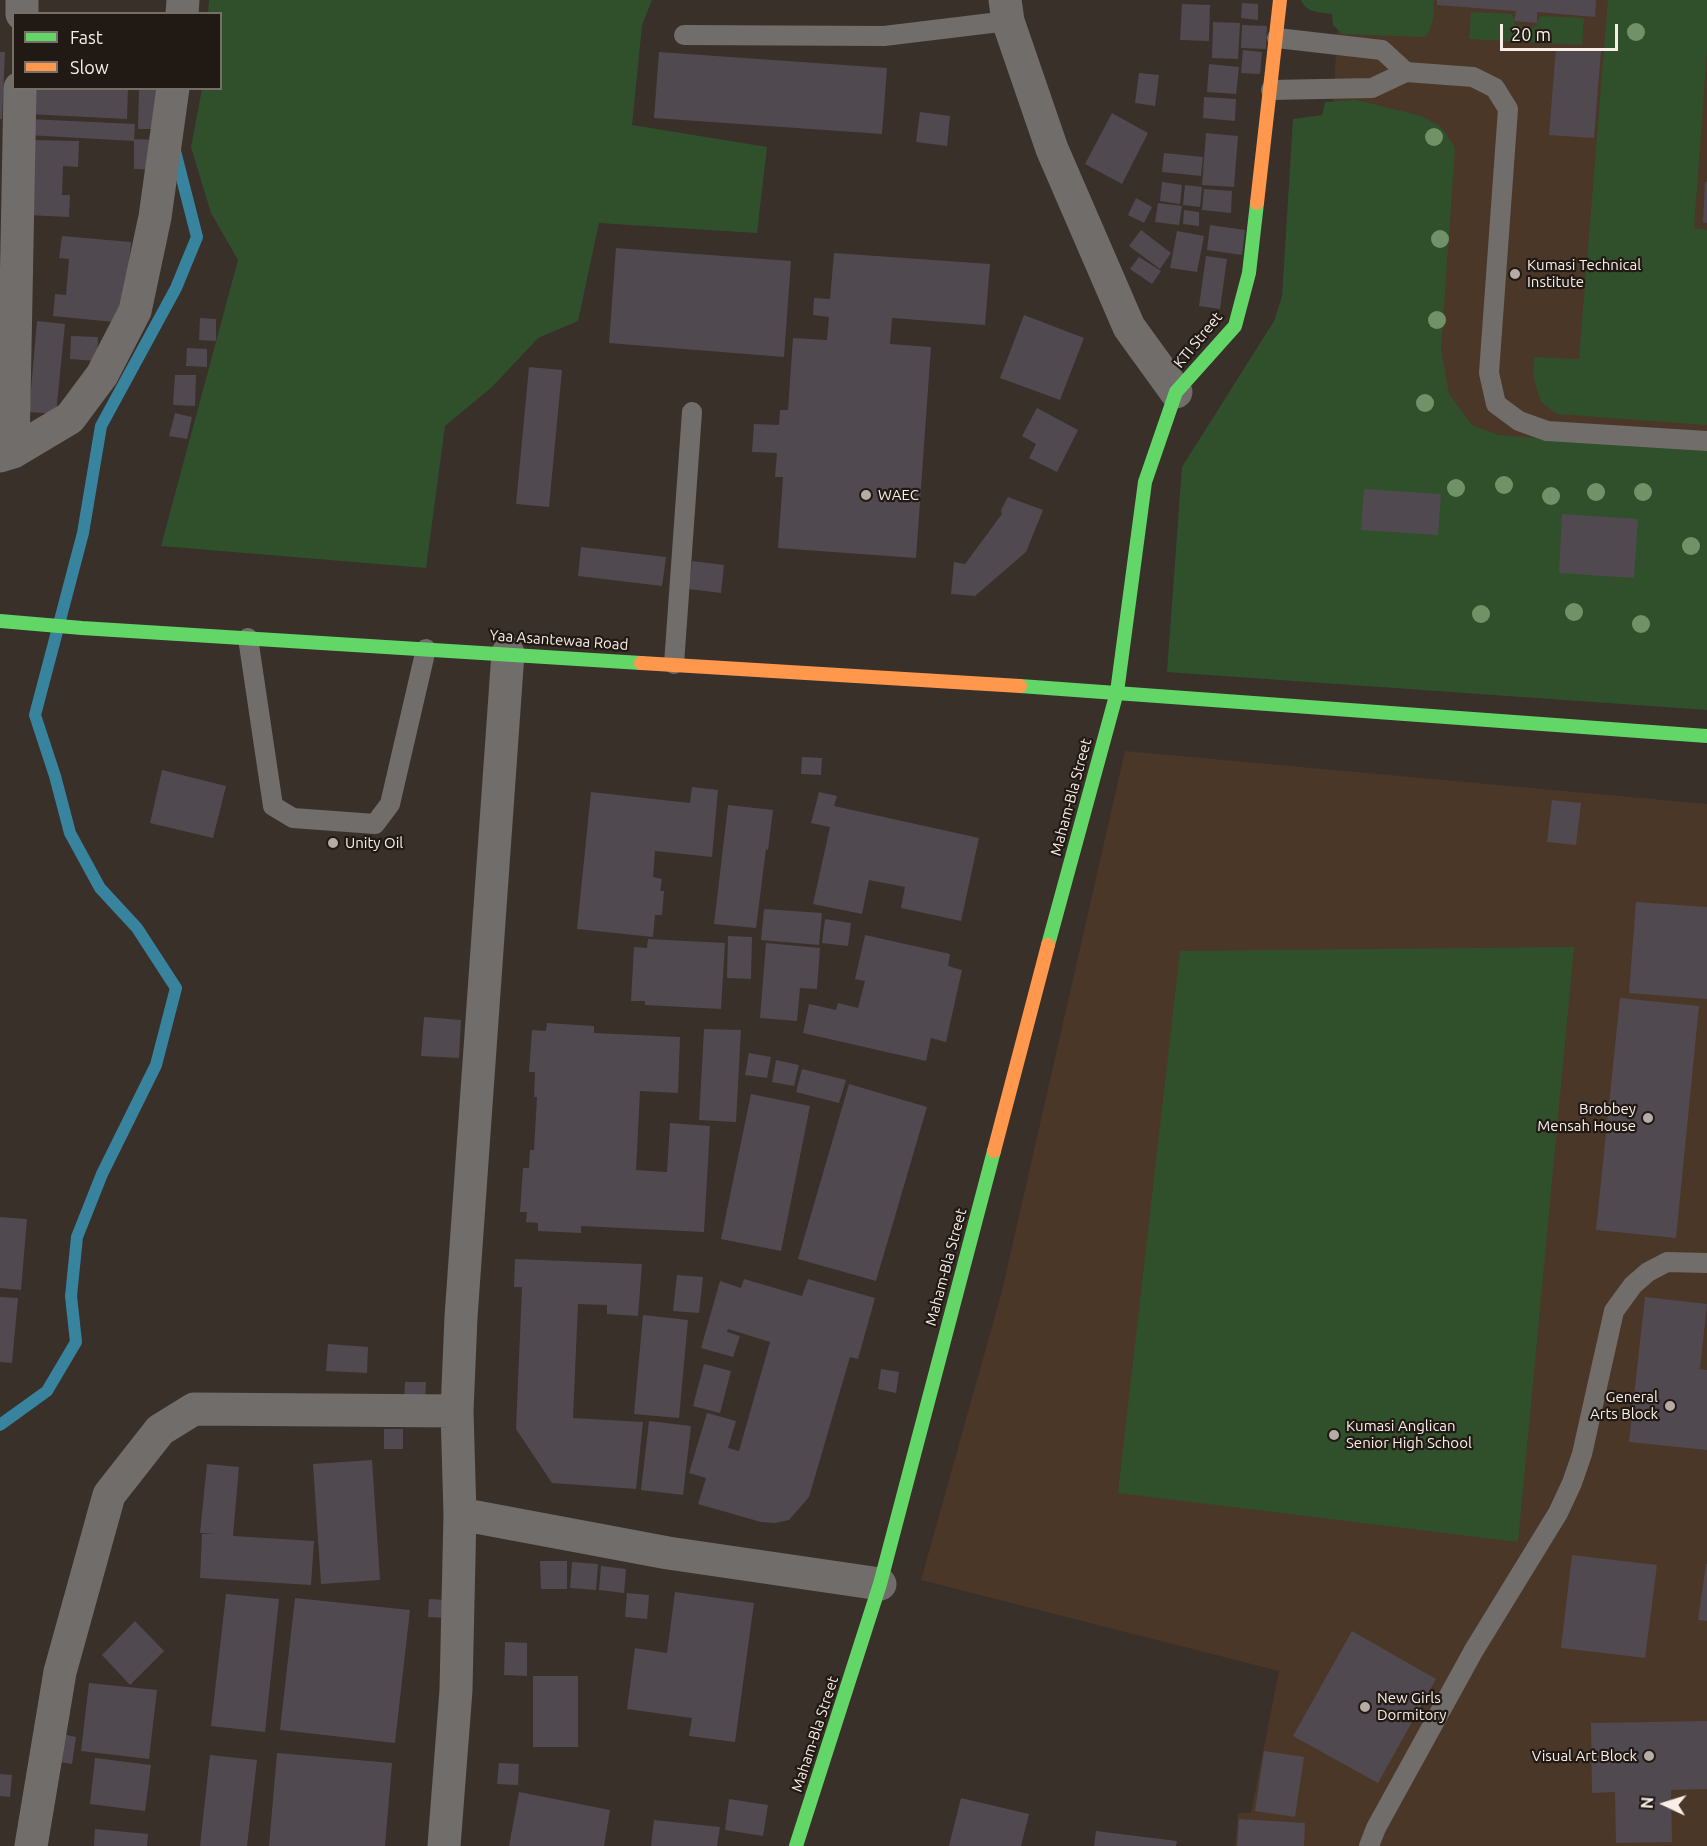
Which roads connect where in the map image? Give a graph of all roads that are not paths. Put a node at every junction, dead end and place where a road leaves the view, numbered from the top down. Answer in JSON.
{"nodes":[{"id":1,"x":1280,"y":0,"type":"edge"},
{"id":2,"x":1007,"y":10,"type":"edge"},
{"id":3,"x":684,"y":35,"type":"dead end"},
{"id":4,"x":1277,"y":38,"type":"junction"},
{"id":5,"x":1406,"y":72,"type":"junction"},
{"id":6,"x":20,"y":90,"type":"edge"},
{"id":7,"x":174,"y":90,"type":"edge"},
{"id":8,"x":1271,"y":90,"type":"junction"},
{"id":9,"x":1176,"y":392,"type":"junction"},
{"id":10,"x":692,"y":412,"type":"dead end"},
{"id":11,"x":1707,"y":441,"type":"edge"},
{"id":12,"x":7,"y":454,"type":"edge"},
{"id":13,"x":1,"y":621,"type":"edge"},
{"id":14,"x":248,"y":638,"type":"junction"},
{"id":15,"x":426,"y":649,"type":"junction"},
{"id":16,"x":508,"y":653,"type":"junction"},
{"id":17,"x":674,"y":664,"type":"junction"},
{"id":18,"x":1117,"y":693,"type":"junction"},
{"id":19,"x":1707,"y":736,"type":"edge"},
{"id":20,"x":1707,"y":1263,"type":"edge"},
{"id":21,"x":457,"y":1412,"type":"junction"},
{"id":22,"x":460,"y":1514,"type":"junction"},
{"id":23,"x":880,"y":1584,"type":"junction"},
{"id":24,"x":31,"y":1846,"type":"edge"},
{"id":25,"x":444,"y":1846,"type":"edge"},
{"id":26,"x":796,"y":1846,"type":"edge"},
{"id":27,"x":1369,"y":1846,"type":"edge"}],
"edges":[{"from":1,"to":4,"type":"street","name":"KTI Street"},
{"from":2,"to":3,"type":"lane"},
{"from":2,"to":9,"type":"street"},
{"from":4,"to":5,"type":"lane"},
{"from":4,"to":8,"type":"street","name":"KTI Street"},
{"from":5,"to":8,"type":"lane"},
{"from":5,"to":11,"type":"lane"},
{"from":6,"to":12,"type":"street"},
{"from":7,"to":12,"type":"street"},
{"from":8,"to":9,"type":"street","name":"KTI Street"},
{"from":9,"to":18,"type":"street","name":"KTI Street"},
{"from":10,"to":17,"type":"lane"},
{"from":13,"to":14,"type":"street","name":"Yaa Asantewaa Road"},
{"from":14,"to":15,"type":"street","name":"Yaa Asantewaa Road"},
{"from":14,"to":15,"type":"lane"},
{"from":15,"to":16,"type":"street","name":"Yaa Asantewaa Road"},
{"from":16,"to":17,"type":"street","name":"Yaa Asantewaa Road"},
{"from":16,"to":21,"type":"street"},
{"from":17,"to":18,"type":"street","name":"Yaa Asantewaa Road"},
{"from":18,"to":19,"type":"street","name":"Yaa Asantewaa Road"},
{"from":18,"to":23,"type":"street","name":"Maham-Bla Street"},
{"from":20,"to":27,"type":"lane"},
{"from":21,"to":22,"type":"street"},
{"from":21,"to":24,"type":"street"},
{"from":22,"to":23,"type":"street"},
{"from":22,"to":25,"type":"street"},
{"from":23,"to":26,"type":"street","name":"Maham-Bla Street"}]}
